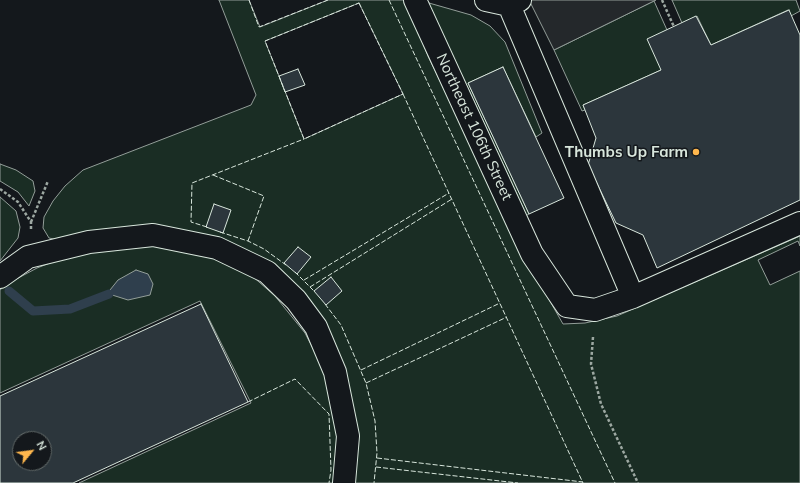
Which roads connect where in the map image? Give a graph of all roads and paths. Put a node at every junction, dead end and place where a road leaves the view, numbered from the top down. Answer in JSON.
{"nodes":[{"id":1,"x":415,"y":0,"type":"edge"},
{"id":2,"x":486,"y":0,"type":"edge"},
{"id":3,"x":662,"y":0,"type":"edge"},
{"id":4,"x":514,"y":3,"type":"edge"},
{"id":5,"x":674,"y":26,"type":"dead end"},
{"id":6,"x":48,"y":182,"type":"dead end"},
{"id":7,"x":0,"y":189,"type":"edge"},
{"id":8,"x":31,"y":222,"type":"junction"},
{"id":9,"x":800,"y":223,"type":"edge"},
{"id":10,"x":28,"y":257,"type":"junction"},
{"id":11,"x":0,"y":277,"type":"edge"},
{"id":12,"x":633,"y":297,"type":"junction"},
{"id":13,"x":595,"y":310,"type":"junction"},
{"id":14,"x":344,"y":483,"type":"edge"},
{"id":15,"x":638,"y":483,"type":"edge"}],
"edges":[{"from":1,"to":13,"type":"street","name":"Northeast 106th Street"},
{"from":2,"to":4,"type":"street"},
{"from":3,"to":5,"type":"path"},
{"from":4,"to":12,"type":"street"},
{"from":6,"to":8,"type":"path"},
{"from":7,"to":8,"type":"path"},
{"from":8,"to":10,"type":"path"},
{"from":9,"to":12,"type":"street"},
{"from":10,"to":11,"type":"street"},
{"from":10,"to":14,"type":"street"},
{"from":12,"to":13,"type":"street"},
{"from":13,"to":15,"type":"path"}]}
